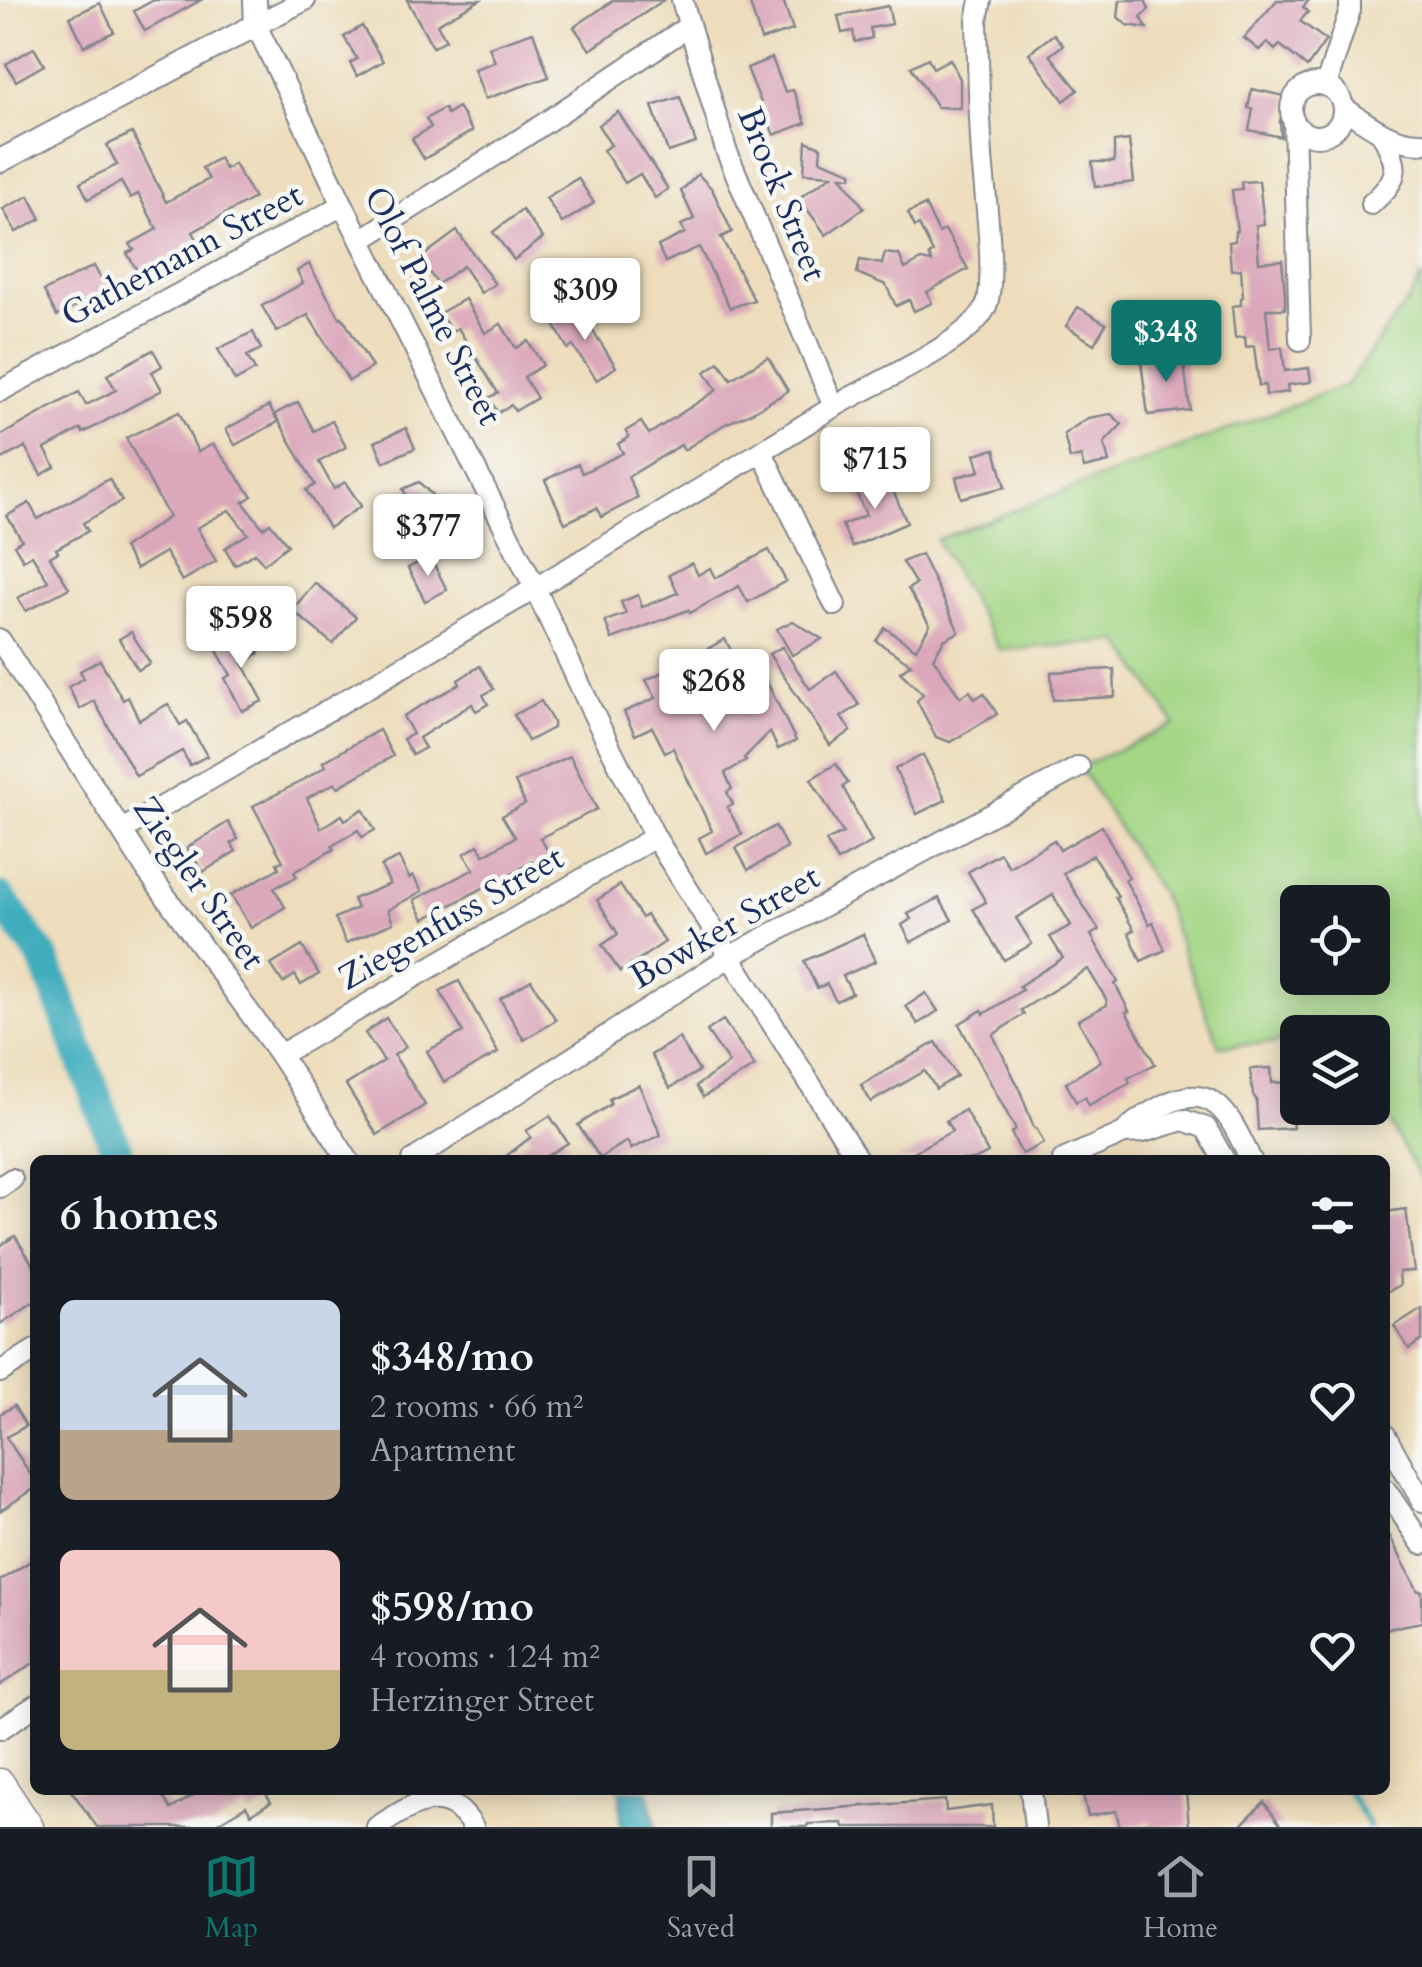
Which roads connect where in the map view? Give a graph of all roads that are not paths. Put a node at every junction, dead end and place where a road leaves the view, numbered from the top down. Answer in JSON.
{"nodes":[{"id":1,"x":255,"y":0,"type":"edge"},
{"id":2,"x":305,"y":0,"type":"edge"},
{"id":3,"x":682,"y":0,"type":"edge"},
{"id":4,"x":981,"y":0,"type":"edge"},
{"id":5,"x":1350,"y":0,"type":"edge"},
{"id":6,"x":256,"y":25,"type":"junction"},
{"id":7,"x":689,"y":26,"type":"junction"},
{"id":8,"x":1326,"y":85,"type":"junction"},
{"id":9,"x":1344,"y":108,"type":"junction"},
{"id":10,"x":1294,"y":122,"type":"junction"},
{"id":11,"x":1382,"y":132,"type":"junction"},
{"id":12,"x":1422,"y":142,"type":"edge"},
{"id":13,"x":0,"y":162,"type":"edge"},
{"id":14,"x":1371,"y":204,"type":"dead end"},
{"id":15,"x":343,"y":206,"type":"junction"},
{"id":16,"x":361,"y":240,"type":"junction"},
{"id":17,"x":1300,"y":340,"type":"dead end"},
{"id":18,"x":0,"y":391,"type":"edge"},
{"id":19,"x":834,"y":407,"type":"junction"},
{"id":20,"x":762,"y":452,"type":"junction"},
{"id":21,"x":535,"y":588,"type":"junction"},
{"id":22,"x":835,"y":605,"type":"dead end"},
{"id":23,"x":0,"y":640,"type":"edge"},
{"id":24,"x":1079,"y":767,"type":"dead end"},
{"id":25,"x":122,"y":830,"type":"junction"},
{"id":26,"x":656,"y":837,"type":"junction"},
{"id":27,"x":730,"y":956,"type":"junction"},
{"id":28,"x":280,"y":1055,"type":"junction"},
{"id":29,"x":1124,"y":1133,"type":"junction"},
{"id":30,"x":337,"y":1155,"type":"edge"},
{"id":31,"x":421,"y":1155,"type":"edge"},
{"id":32,"x":855,"y":1155,"type":"edge"},
{"id":33,"x":1074,"y":1155,"type":"edge"},
{"id":34,"x":1221,"y":1155,"type":"edge"},
{"id":35,"x":1248,"y":1155,"type":"edge"},
{"id":36,"x":30,"y":1353,"type":"edge"},
{"id":37,"x":0,"y":1372,"type":"edge"},
{"id":38,"x":1390,"y":1445,"type":"edge"},
{"id":39,"x":1390,"y":1496,"type":"edge"},
{"id":40,"x":1422,"y":1500,"type":"edge"},
{"id":41,"x":1422,"y":1544,"type":"edge"},
{"id":42,"x":30,"y":1709,"type":"edge"},
{"id":43,"x":0,"y":1729,"type":"edge"},
{"id":44,"x":0,"y":1783,"type":"edge"},
{"id":45,"x":1032,"y":1795,"type":"edge"},
{"id":46,"x":0,"y":1820,"type":"edge"},
{"id":47,"x":5,"y":1827,"type":"edge"},
{"id":48,"x":29,"y":1827,"type":"edge"},
{"id":49,"x":377,"y":1827,"type":"edge"},
{"id":50,"x":473,"y":1827,"type":"edge"},
{"id":51,"x":1036,"y":1827,"type":"edge"}],
"edges":[{"from":1,"to":6,"type":"street","name":"Olof Palme Street"},
{"from":2,"to":6,"type":"street"},
{"from":3,"to":7,"type":"street","name":"Brock Street"},
{"from":4,"to":19,"type":"street"},
{"from":5,"to":8,"type":"street"},
{"from":6,"to":13,"type":"street"},
{"from":6,"to":15,"type":"street","name":"Olof Palme Street"},
{"from":7,"to":16,"type":"street"},
{"from":7,"to":19,"type":"street","name":"Brock Street"},
{"from":8,"to":9,"type":"street"},
{"from":8,"to":10,"type":"street"},
{"from":9,"to":10,"type":"street"},
{"from":9,"to":11,"type":"street"},
{"from":10,"to":17,"type":"street"},
{"from":11,"to":12,"type":"street"},
{"from":11,"to":14,"type":"street"},
{"from":15,"to":16,"type":"street","name":"Olof Palme Street"},
{"from":15,"to":18,"type":"street","name":"Gathemann Street"},
{"from":16,"to":21,"type":"street","name":"Olof Palme Street"},
{"from":19,"to":20,"type":"street"},
{"from":20,"to":21,"type":"street"},
{"from":20,"to":22,"type":"street"},
{"from":21,"to":25,"type":"street"},
{"from":21,"to":26,"type":"street","name":"Olof Palme Street"},
{"from":23,"to":25,"type":"street","name":"Ziegler Street"},
{"from":24,"to":27,"type":"street","name":"Bowker Street"},
{"from":25,"to":28,"type":"street","name":"Ziegler Street"},
{"from":26,"to":27,"type":"street","name":"Olof Palme Street"},
{"from":26,"to":28,"type":"street","name":"Ziegenfuss Street"},
{"from":27,"to":31,"type":"street","name":"Bowker Street"},
{"from":27,"to":32,"type":"street","name":"Olof Palme Street"},
{"from":28,"to":30,"type":"street","name":"Ziegler Street"},
{"from":29,"to":33,"type":"street"},
{"from":29,"to":34,"type":"street"},
{"from":29,"to":35,"type":"street"},
{"from":36,"to":37,"type":"street"},
{"from":38,"to":40,"type":"street"},
{"from":39,"to":41,"type":"street"},
{"from":42,"to":43,"type":"street"},
{"from":44,"to":48,"type":"main road"},
{"from":45,"to":51,"type":"street"},
{"from":46,"to":47,"type":"main road"},
{"from":49,"to":50,"type":"street"}]}
